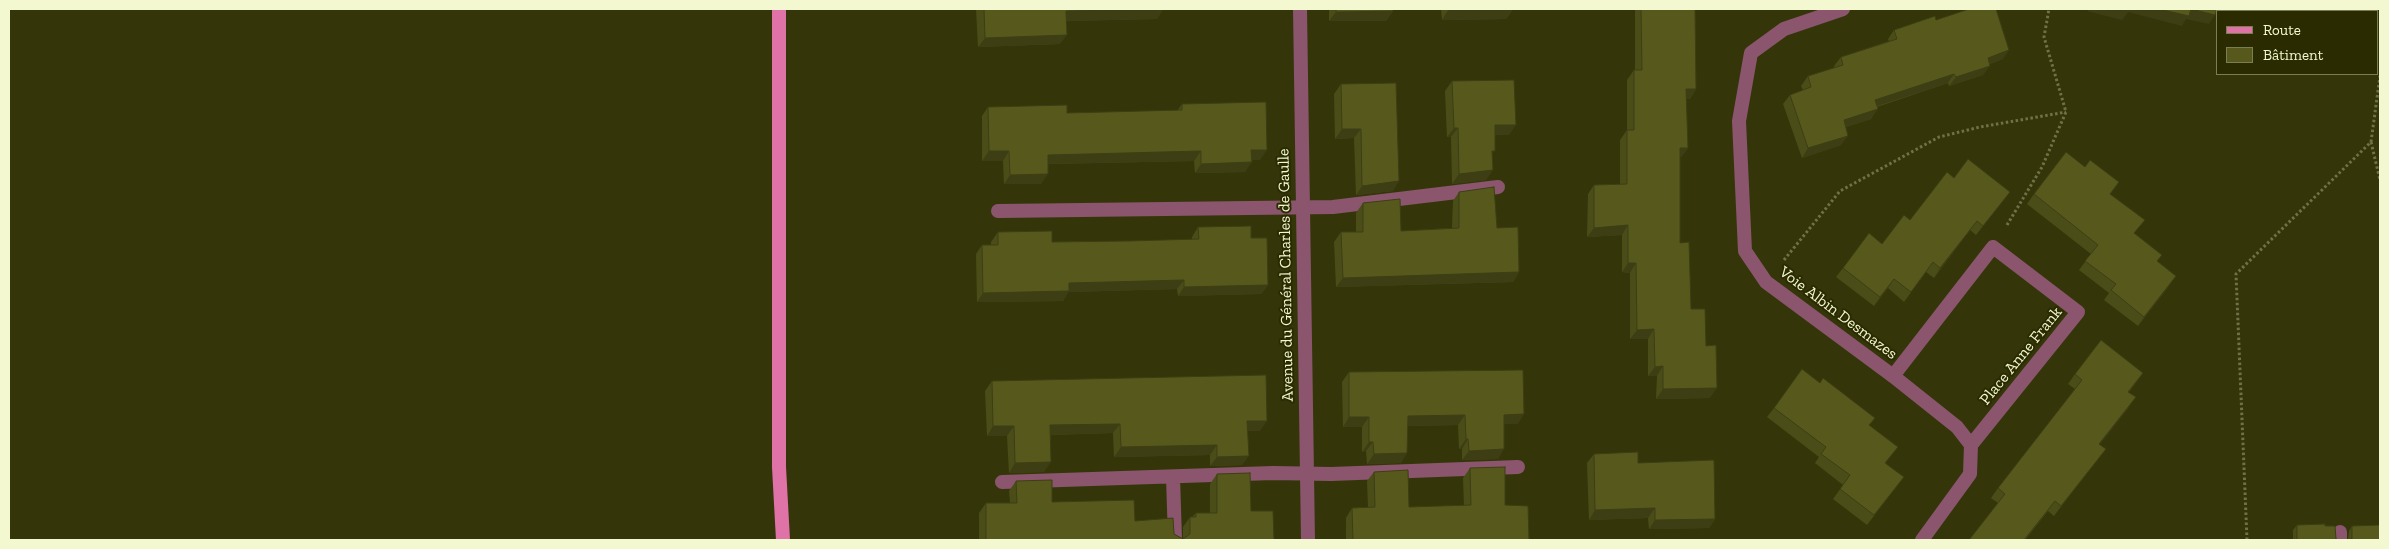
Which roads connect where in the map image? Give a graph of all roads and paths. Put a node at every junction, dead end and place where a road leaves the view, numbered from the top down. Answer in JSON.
{"nodes":[{"id":1,"x":779,"y":9,"type":"edge"},
{"id":2,"x":1300,"y":9,"type":"edge"},
{"id":3,"x":1843,"y":9,"type":"edge"},
{"id":4,"x":2049,"y":9,"type":"edge"},
{"id":5,"x":1820,"y":12,"type":"edge"},
{"id":6,"x":2380,"y":76,"type":"edge"},
{"id":7,"x":2066,"y":112,"type":"junction"},
{"id":8,"x":2371,"y":142,"type":"junction"},
{"id":9,"x":2380,"y":180,"type":"edge"},
{"id":10,"x":1498,"y":187,"type":"dead end"},
{"id":11,"x":1304,"y":206,"type":"junction"},
{"id":12,"x":998,"y":211,"type":"dead end"},
{"id":13,"x":1993,"y":247,"type":"junction"},
{"id":14,"x":1766,"y":282,"type":"junction"},
{"id":15,"x":1893,"y":376,"type":"junction"},
{"id":16,"x":1971,"y":445,"type":"junction"},
{"id":17,"x":780,"y":467,"type":"junction"},
{"id":18,"x":1518,"y":467,"type":"dead end"},
{"id":19,"x":1306,"y":474,"type":"junction"},
{"id":20,"x":1173,"y":477,"type":"junction"},
{"id":21,"x":1002,"y":482,"type":"dead end"},
{"id":22,"x":776,"y":540,"type":"edge"},
{"id":23,"x":783,"y":540,"type":"edge"},
{"id":24,"x":1176,"y":540,"type":"edge"},
{"id":25,"x":1308,"y":540,"type":"edge"},
{"id":26,"x":1922,"y":540,"type":"edge"},
{"id":27,"x":2247,"y":540,"type":"edge"}],
"edges":[{"from":1,"to":17,"type":"main road"},
{"from":2,"to":11,"type":"street","name":"Avenue du Général Charles de Gaulle"},
{"from":3,"to":5,"type":"street","name":"Voie Albin Desmazes"},
{"from":4,"to":7,"type":"path"},
{"from":5,"to":14,"type":"street","name":"Voie Albin Desmazes"},
{"from":6,"to":8,"type":"path"},
{"from":7,"to":13,"type":"path"},
{"from":7,"to":14,"type":"path"},
{"from":8,"to":9,"type":"path"},
{"from":8,"to":27,"type":"path"},
{"from":10,"to":11,"type":"street"},
{"from":11,"to":12,"type":"street"},
{"from":11,"to":19,"type":"street","name":"Avenue du Général Charles de Gaulle"},
{"from":13,"to":15,"type":"street"},
{"from":13,"to":16,"type":"street","name":"Place Anne Frank"},
{"from":14,"to":15,"type":"street","name":"Voie Albin Desmazes"},
{"from":15,"to":16,"type":"street","name":"Voie Albin Desmazes"},
{"from":16,"to":26,"type":"street"},
{"from":17,"to":22,"type":"main road"},
{"from":17,"to":23,"type":"main road"},
{"from":18,"to":19,"type":"street"},
{"from":19,"to":20,"type":"street"},
{"from":19,"to":25,"type":"street","name":"Avenue du Général Charles de Gaulle"},
{"from":20,"to":21,"type":"street"},
{"from":20,"to":24,"type":"street"}]}
